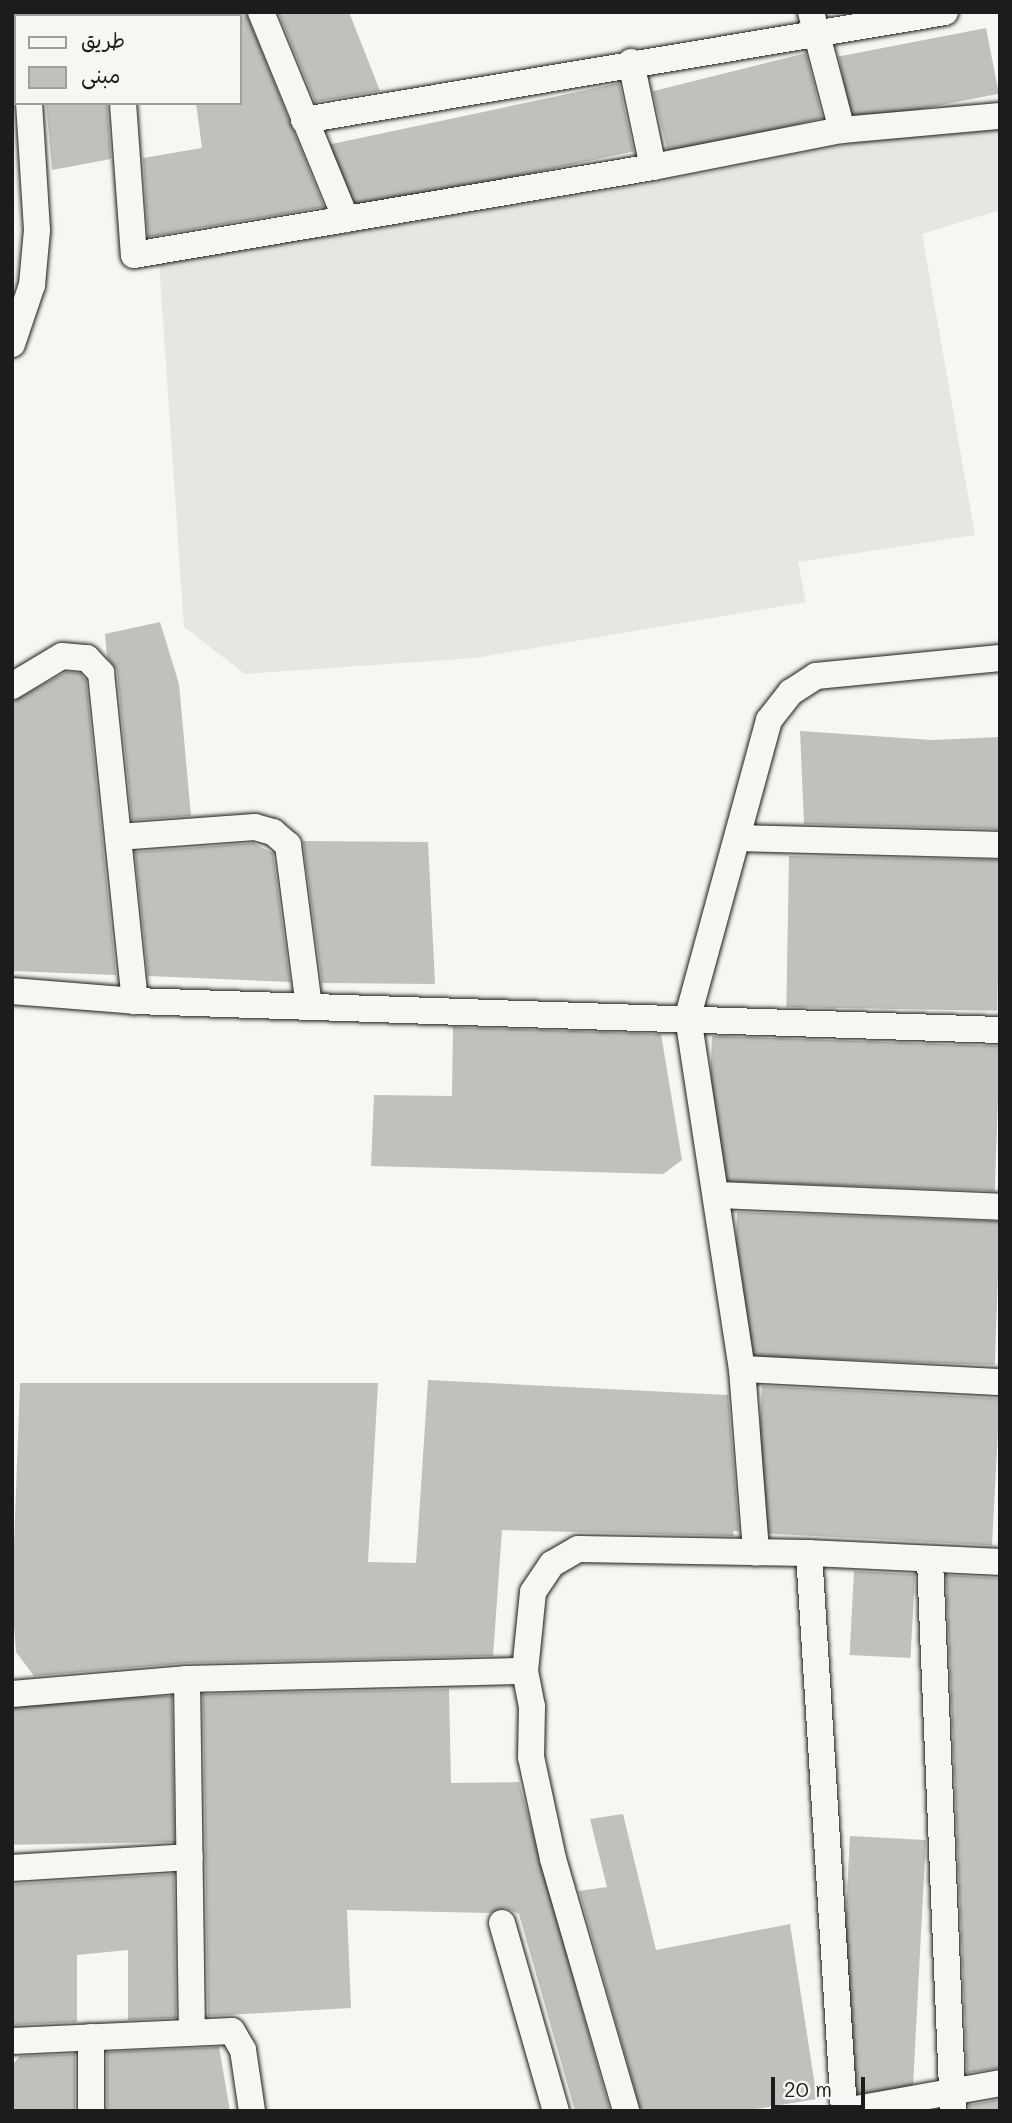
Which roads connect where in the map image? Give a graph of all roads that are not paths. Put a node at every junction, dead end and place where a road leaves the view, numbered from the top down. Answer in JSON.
{"nodes":[{"id":1,"x":261,"y":12,"type":"edge"},
{"id":2,"x":945,"y":12,"type":"edge"},
{"id":3,"x":813,"y":21,"type":"edge"},
{"id":4,"x":631,"y":62,"type":"junction"},
{"id":5,"x":29,"y":105,"type":"edge"},
{"id":6,"x":123,"y":105,"type":"edge"},
{"id":7,"x":1000,"y":116,"type":"edge"},
{"id":8,"x":304,"y":120,"type":"junction"},
{"id":9,"x":842,"y":130,"type":"junction"},
{"id":10,"x":24,"y":158,"type":"edge"},
{"id":11,"x":653,"y":167,"type":"junction"},
{"id":12,"x":346,"y":219,"type":"junction"},
{"id":13,"x":12,"y":344,"type":"edge"},
{"id":14,"x":1000,"y":657,"type":"edge"},
{"id":15,"x":12,"y":686,"type":"edge"},
{"id":16,"x":118,"y":837,"type":"junction"},
{"id":17,"x":740,"y":838,"type":"junction"},
{"id":18,"x":1000,"y":845,"type":"edge"},
{"id":19,"x":12,"y":991,"type":"edge"},
{"id":20,"x":135,"y":1001,"type":"junction"},
{"id":21,"x":309,"y":1007,"type":"junction"},
{"id":22,"x":688,"y":1017,"type":"junction"},
{"id":23,"x":1000,"y":1030,"type":"edge"},
{"id":24,"x":719,"y":1195,"type":"junction"},
{"id":25,"x":1000,"y":1207,"type":"edge"},
{"id":26,"x":742,"y":1369,"type":"junction"},
{"id":27,"x":1000,"y":1382,"type":"edge"},
{"id":28,"x":757,"y":1552,"type":"junction"},
{"id":29,"x":809,"y":1553,"type":"junction"},
{"id":30,"x":930,"y":1561,"type":"junction"},
{"id":31,"x":1000,"y":1562,"type":"edge"},
{"id":32,"x":525,"y":1671,"type":"junction"},
{"id":33,"x":187,"y":1679,"type":"junction"},
{"id":34,"x":12,"y":1695,"type":"edge"},
{"id":35,"x":190,"y":1857,"type":"junction"},
{"id":36,"x":12,"y":1868,"type":"edge"},
{"id":37,"x":502,"y":1923,"type":"dead end"},
{"id":38,"x":192,"y":2031,"type":"junction"},
{"id":39,"x":91,"y":2037,"type":"junction"},
{"id":40,"x":12,"y":2041,"type":"edge"},
{"id":41,"x":1000,"y":2082,"type":"edge"},
{"id":42,"x":952,"y":2101,"type":"edge"},
{"id":43,"x":91,"y":2111,"type":"edge"},
{"id":44,"x":252,"y":2111,"type":"edge"},
{"id":45,"x":556,"y":2111,"type":"edge"},
{"id":46,"x":626,"y":2111,"type":"edge"},
{"id":47,"x":845,"y":2111,"type":"edge"}],
"edges":[{"from":1,"to":8,"type":"street"},
{"from":2,"to":3,"type":"street"},
{"from":3,"to":4,"type":"street"},
{"from":3,"to":9,"type":"street"},
{"from":4,"to":8,"type":"street"},
{"from":4,"to":11,"type":"street"},
{"from":5,"to":10,"type":"street"},
{"from":6,"to":12,"type":"street"},
{"from":7,"to":9,"type":"street"},
{"from":8,"to":12,"type":"street"},
{"from":9,"to":11,"type":"street"},
{"from":10,"to":13,"type":"street"},
{"from":11,"to":12,"type":"street"},
{"from":14,"to":17,"type":"street"},
{"from":15,"to":16,"type":"street"},
{"from":16,"to":20,"type":"street"},
{"from":16,"to":21,"type":"street"},
{"from":17,"to":18,"type":"street"},
{"from":17,"to":22,"type":"street"},
{"from":19,"to":20,"type":"street"},
{"from":20,"to":21,"type":"street"},
{"from":21,"to":22,"type":"street"},
{"from":22,"to":23,"type":"street"},
{"from":22,"to":24,"type":"street"},
{"from":24,"to":25,"type":"street"},
{"from":24,"to":26,"type":"street"},
{"from":26,"to":27,"type":"street"},
{"from":26,"to":28,"type":"street"},
{"from":28,"to":29,"type":"street"},
{"from":28,"to":32,"type":"street"},
{"from":29,"to":30,"type":"street"},
{"from":29,"to":47,"type":"street"},
{"from":30,"to":31,"type":"street"},
{"from":30,"to":42,"type":"street"},
{"from":32,"to":33,"type":"street"},
{"from":32,"to":46,"type":"street"},
{"from":33,"to":34,"type":"street"},
{"from":33,"to":35,"type":"street"},
{"from":35,"to":36,"type":"street"},
{"from":35,"to":38,"type":"street"},
{"from":37,"to":45,"type":"street"},
{"from":38,"to":39,"type":"street"},
{"from":38,"to":44,"type":"street"},
{"from":39,"to":40,"type":"street"},
{"from":39,"to":43,"type":"street"},
{"from":41,"to":42,"type":"street"},
{"from":42,"to":47,"type":"street"}]}
